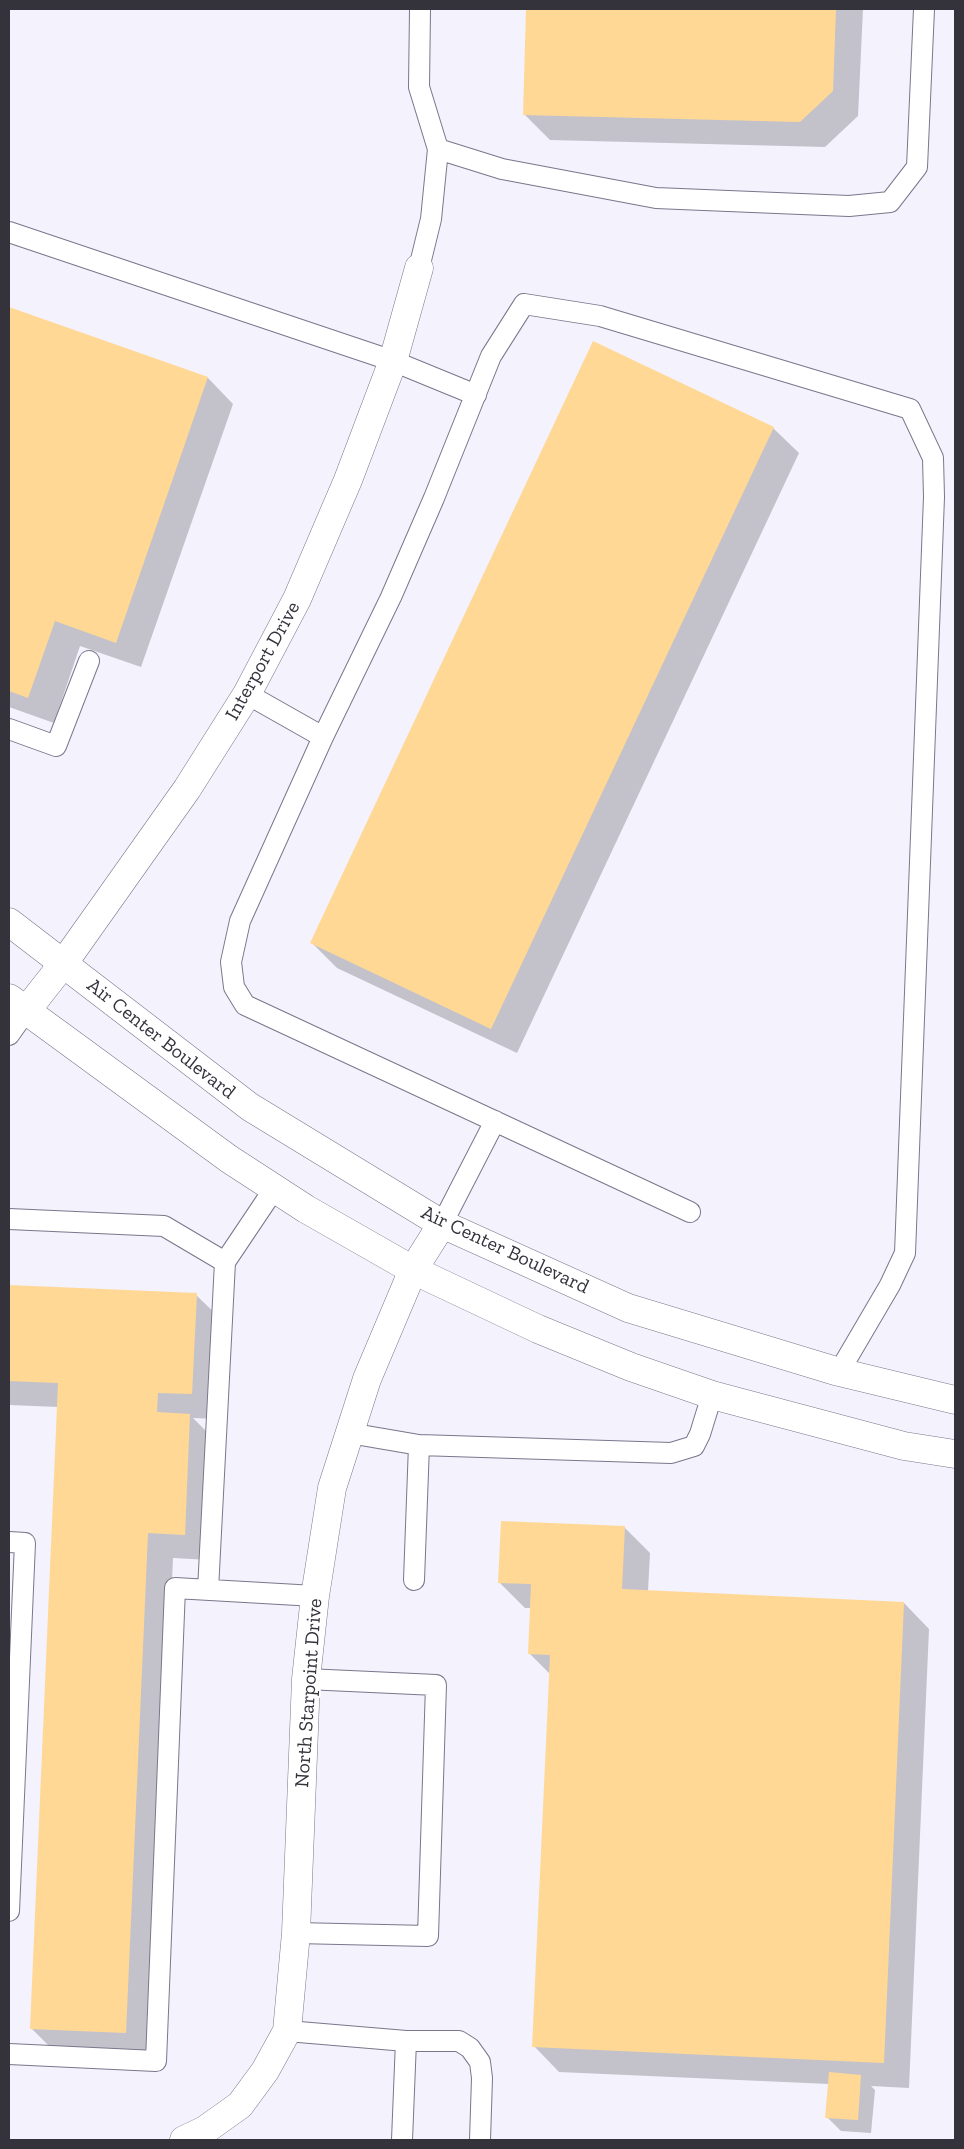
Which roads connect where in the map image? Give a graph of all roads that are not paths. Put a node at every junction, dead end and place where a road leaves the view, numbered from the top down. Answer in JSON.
{"nodes":[{"id":1,"x":420,"y":9,"type":"edge"},
{"id":2,"x":924,"y":9,"type":"edge"},
{"id":3,"x":438,"y":149,"type":"junction"},
{"id":4,"x":9,"y":232,"type":"edge"},
{"id":5,"x":419,"y":268,"type":"joint"},
{"id":6,"x":393,"y":361,"type":"junction"},
{"id":7,"x":476,"y":395,"type":"junction"},
{"id":8,"x":89,"y":660,"type":"dead end"},
{"id":9,"x":247,"y":694,"type":"junction"},
{"id":10,"x":9,"y":729,"type":"edge"},
{"id":11,"x":323,"y":737,"type":"junction"},
{"id":12,"x":9,"y":922,"type":"edge"},
{"id":13,"x":63,"y":964,"type":"junction"},
{"id":14,"x":17,"y":1004,"type":"edge"},
{"id":15,"x":9,"y":1035,"type":"edge"},
{"id":16,"x":495,"y":1121,"type":"junction"},
{"id":17,"x":274,"y":1189,"type":"junction"},
{"id":18,"x":690,"y":1212,"type":"dead end"},
{"id":19,"x":9,"y":1219,"type":"edge"},
{"id":20,"x":442,"y":1224,"type":"junction"},
{"id":21,"x":224,"y":1262,"type":"junction"},
{"id":22,"x":413,"y":1270,"type":"junction"},
{"id":23,"x":839,"y":1372,"type":"junction"},
{"id":24,"x":712,"y":1395,"type":"junction"},
{"id":25,"x":955,"y":1400,"type":"edge"},
{"id":26,"x":349,"y":1433,"type":"junction"},
{"id":27,"x":419,"y":1445,"type":"junction"},
{"id":28,"x":955,"y":1454,"type":"edge"},
{"id":29,"x":9,"y":1542,"type":"edge"},
{"id":30,"x":414,"y":1580,"type":"dead end"},
{"id":31,"x":208,"y":1590,"type":"junction"},
{"id":32,"x":315,"y":1596,"type":"junction"},
{"id":33,"x":306,"y":1680,"type":"junction"},
{"id":34,"x":9,"y":1911,"type":"edge"},
{"id":35,"x":296,"y":1933,"type":"junction"},
{"id":36,"x":287,"y":2032,"type":"junction"},
{"id":37,"x":406,"y":2041,"type":"junction"},
{"id":38,"x":9,"y":2054,"type":"edge"},
{"id":39,"x":184,"y":2140,"type":"edge"},
{"id":40,"x":402,"y":2140,"type":"edge"},
{"id":41,"x":480,"y":2140,"type":"edge"}],
"edges":[{"from":1,"to":3,"type":"lane"},
{"from":2,"to":3,"type":"lane"},
{"from":3,"to":5,"type":"lane"},
{"from":4,"to":6,"type":"lane"},
{"from":5,"to":6,"type":"street","name":"Interport Drive"},
{"from":6,"to":7,"type":"lane"},
{"from":6,"to":9,"type":"street","name":"Interport Drive"},
{"from":7,"to":11,"type":"lane"},
{"from":7,"to":23,"type":"lane"},
{"from":8,"to":10,"type":"lane"},
{"from":9,"to":11,"type":"lane"},
{"from":9,"to":13,"type":"street","name":"Interport Drive"},
{"from":11,"to":16,"type":"lane"},
{"from":12,"to":13,"type":"street","name":"Air Center Boulevard"},
{"from":13,"to":14,"type":"street","name":"Interport Drive"},
{"from":13,"to":20,"type":"street","name":"Air Center Boulevard"},
{"from":14,"to":15,"type":"lane"},
{"from":14,"to":17,"type":"street"},
{"from":16,"to":18,"type":"lane"},
{"from":16,"to":20,"type":"lane"},
{"from":17,"to":21,"type":"lane"},
{"from":17,"to":22,"type":"street"},
{"from":19,"to":21,"type":"lane"},
{"from":20,"to":22,"type":"street","name":"North Starpoint Drive"},
{"from":20,"to":23,"type":"street","name":"Air Center Boulevard"},
{"from":21,"to":31,"type":"lane"},
{"from":22,"to":24,"type":"street"},
{"from":22,"to":26,"type":"street","name":"North Starpoint Drive"},
{"from":23,"to":25,"type":"street","name":"Air Center Boulevard"},
{"from":24,"to":27,"type":"lane"},
{"from":24,"to":28,"type":"street"},
{"from":26,"to":27,"type":"lane"},
{"from":26,"to":32,"type":"street","name":"North Starpoint Drive"},
{"from":27,"to":30,"type":"lane"},
{"from":29,"to":34,"type":"lane"},
{"from":31,"to":32,"type":"lane"},
{"from":31,"to":38,"type":"lane"},
{"from":32,"to":33,"type":"street","name":"North Starpoint Drive"},
{"from":33,"to":35,"type":"street","name":"North Starpoint Drive"},
{"from":33,"to":35,"type":"lane"},
{"from":35,"to":36,"type":"street","name":"North Starpoint Drive"},
{"from":36,"to":37,"type":"lane"},
{"from":36,"to":39,"type":"street","name":"North Starpoint Drive"},
{"from":37,"to":40,"type":"lane"},
{"from":37,"to":41,"type":"lane"}]}
